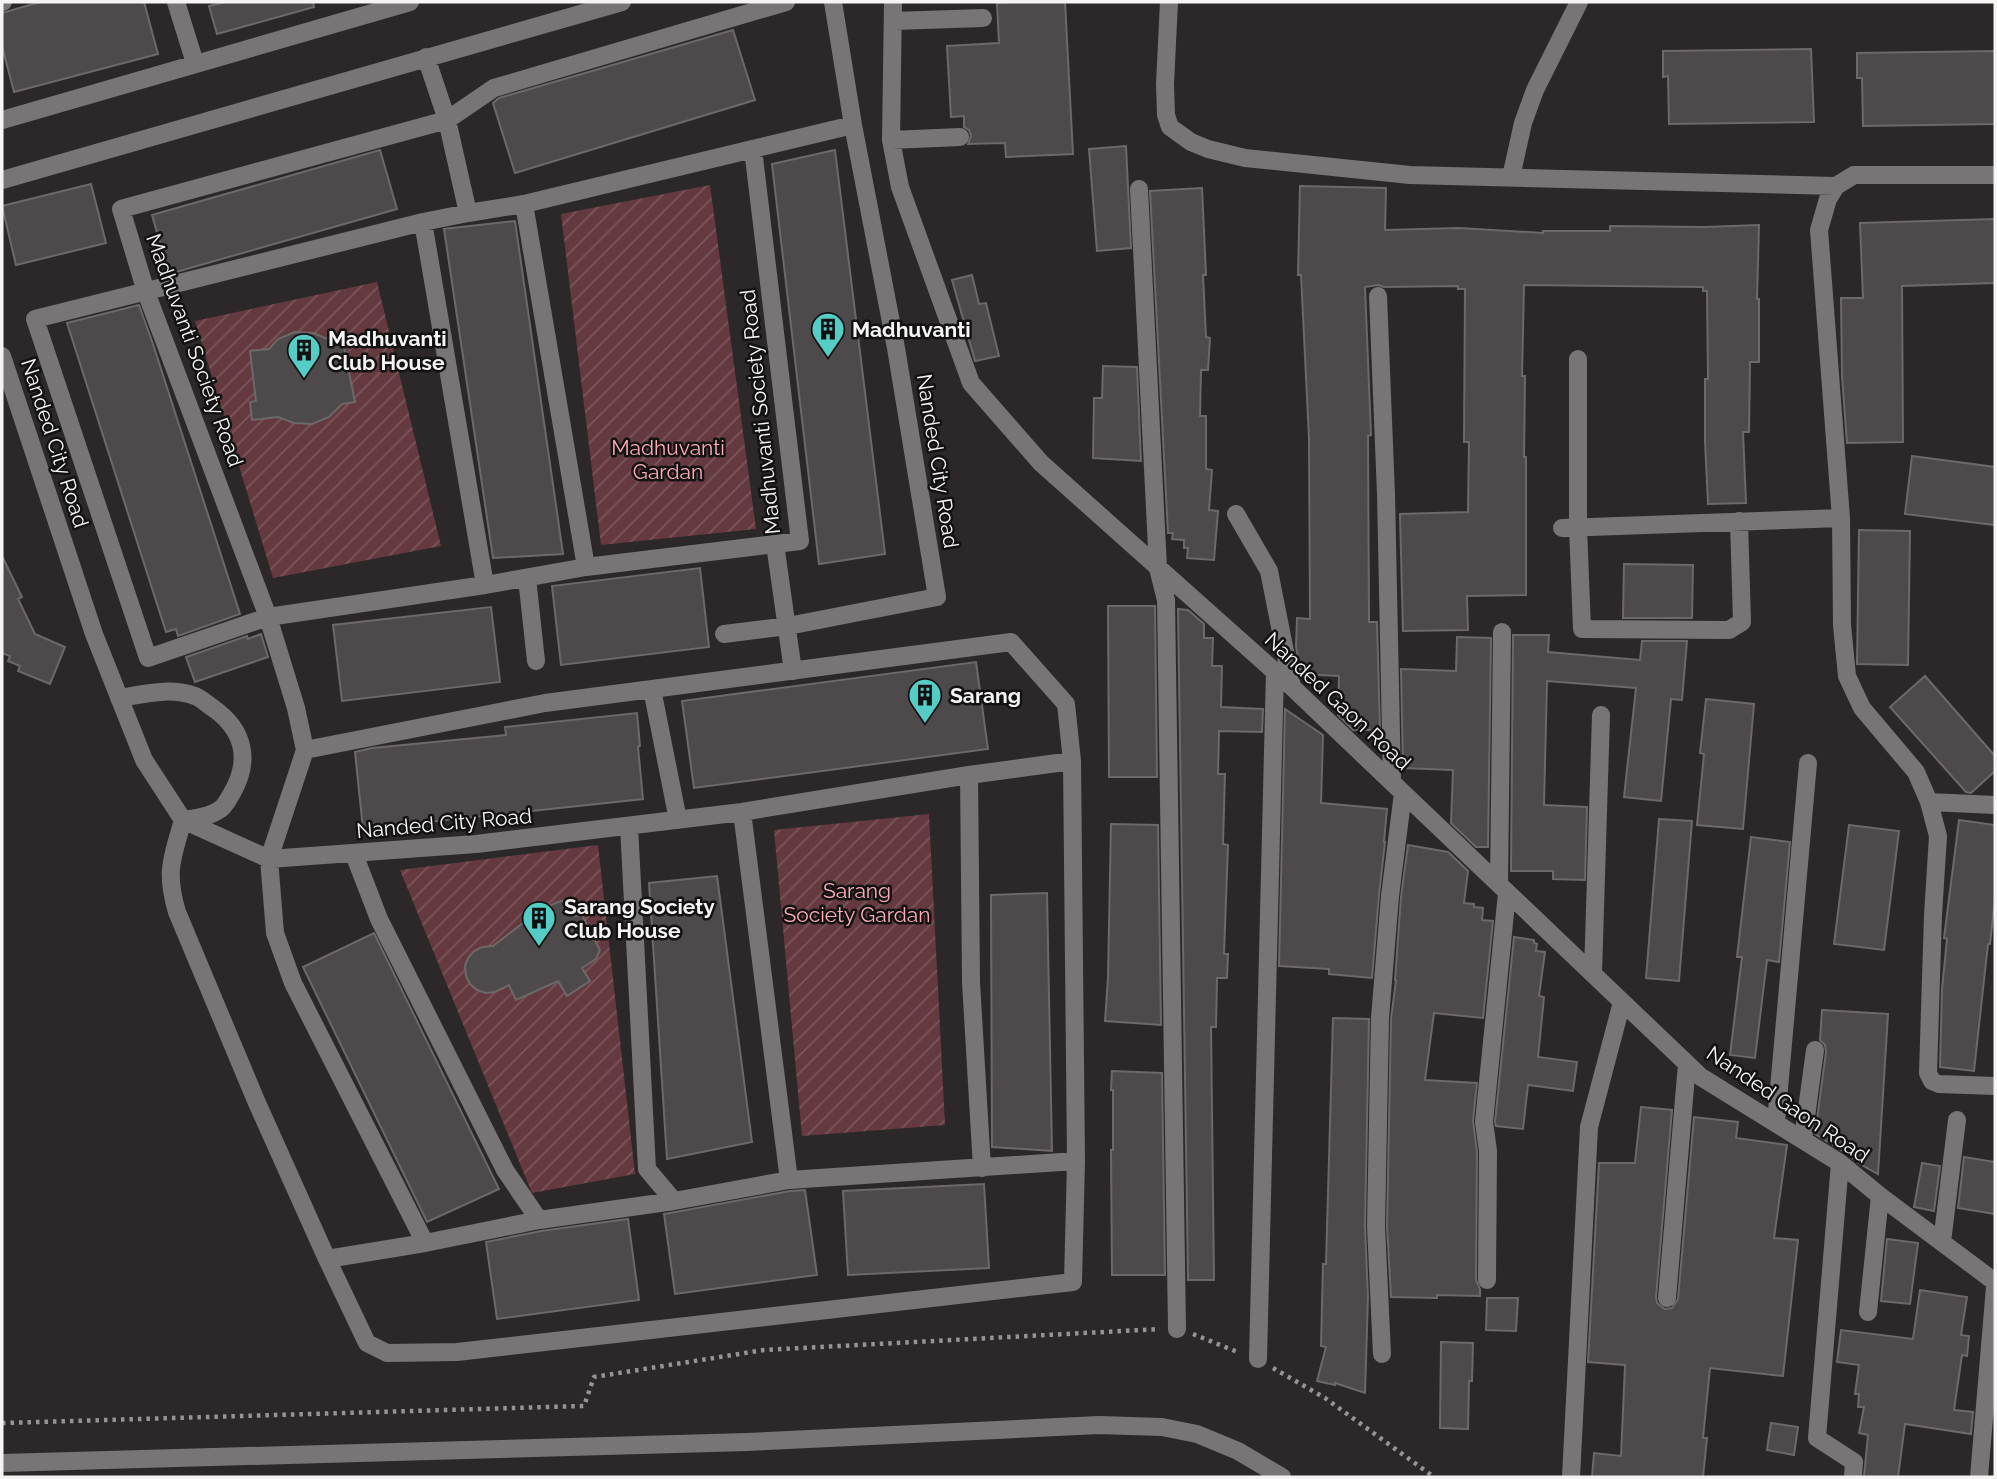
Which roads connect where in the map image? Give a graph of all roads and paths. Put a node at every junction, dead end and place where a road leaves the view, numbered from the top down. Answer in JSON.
{"nodes":[{"id":1,"x":176,"y":2,"type":"edge"},
{"id":2,"x":410,"y":2,"type":"edge"},
{"id":3,"x":622,"y":2,"type":"edge"},
{"id":4,"x":786,"y":2,"type":"edge"},
{"id":5,"x":833,"y":2,"type":"edge"},
{"id":6,"x":893,"y":2,"type":"edge"},
{"id":7,"x":1169,"y":2,"type":"edge"},
{"id":8,"x":1579,"y":2,"type":"edge"},
{"id":9,"x":386,"y":5,"type":"edge"},
{"id":10,"x":983,"y":18,"type":"dead end"},
{"id":11,"x":893,"y":21,"type":"junction"},
{"id":12,"x":426,"y":57,"type":"junction"},
{"id":13,"x":195,"y":63,"type":"junction"},
{"id":14,"x":2,"y":120,"type":"edge"},
{"id":15,"x":447,"y":120,"type":"junction"},
{"id":16,"x":853,"y":125,"type":"junction"},
{"id":17,"x":960,"y":137,"type":"dead end"},
{"id":18,"x":891,"y":140,"type":"junction"},
{"id":19,"x":753,"y":149,"type":"junction"},
{"id":20,"x":1995,"y":175,"type":"edge"},
{"id":21,"x":1511,"y":177,"type":"junction"},
{"id":22,"x":2,"y":180,"type":"edge"},
{"id":23,"x":1836,"y":186,"type":"junction"},
{"id":24,"x":1139,"y":189,"type":"dead end"},
{"id":25,"x":524,"y":204,"type":"junction"},
{"id":26,"x":468,"y":213,"type":"junction"},
{"id":27,"x":423,"y":222,"type":"junction"},
{"id":28,"x":146,"y":292,"type":"junction"},
{"id":29,"x":1378,"y":296,"type":"dead end"},
{"id":30,"x":2,"y":356,"type":"edge"},
{"id":31,"x":1578,"y":359,"type":"dead end"},
{"id":32,"x":11,"y":385,"type":"junction"},
{"id":33,"x":2,"y":401,"type":"edge"},
{"id":34,"x":1237,"y":514,"type":"dead end"},
{"id":35,"x":1841,"y":518,"type":"junction"},
{"id":36,"x":1740,"y":521,"type":"junction"},
{"id":37,"x":1570,"y":527,"type":"junction"},
{"id":38,"x":775,"y":544,"type":"junction"},
{"id":39,"x":586,"y":567,"type":"junction"},
{"id":40,"x":1158,"y":568,"type":"junction"},
{"id":41,"x":527,"y":578,"type":"junction"},
{"id":42,"x":485,"y":585,"type":"junction"},
{"id":43,"x":268,"y":617,"type":"junction"},
{"id":44,"x":788,"y":626,"type":"junction"},
{"id":45,"x":1502,"y":632,"type":"dead end"},
{"id":46,"x":724,"y":635,"type":"dead end"},
{"id":47,"x":536,"y":661,"type":"dead end"},
{"id":48,"x":793,"y":671,"type":"junction"},
{"id":49,"x":1275,"y":671,"type":"junction"},
{"id":50,"x":1292,"y":687,"type":"junction"},
{"id":51,"x":652,"y":689,"type":"junction"},
{"id":52,"x":120,"y":698,"type":"junction"},
{"id":53,"x":1601,"y":715,"type":"dead end"},
{"id":54,"x":305,"y":750,"type":"junction"},
{"id":55,"x":1072,"y":761,"type":"junction"},
{"id":56,"x":1808,"y":764,"type":"dead end"},
{"id":57,"x":970,"y":775,"type":"junction"},
{"id":58,"x":1397,"y":788,"type":"junction"},
{"id":59,"x":1929,"y":802,"type":"junction"},
{"id":60,"x":1995,"y":805,"type":"edge"},
{"id":61,"x":742,"y":812,"type":"junction"},
{"id":62,"x":183,"y":820,"type":"junction"},
{"id":63,"x":678,"y":820,"type":"junction"},
{"id":64,"x":629,"y":826,"type":"junction"},
{"id":65,"x":354,"y":854,"type":"junction"},
{"id":66,"x":269,"y":859,"type":"junction"},
{"id":67,"x":1503,"y":888,"type":"junction"},
{"id":68,"x":1593,"y":974,"type":"junction"},
{"id":69,"x":1622,"y":1002,"type":"junction"},
{"id":70,"x":1815,"y":1050,"type":"dead end"},
{"id":71,"x":1687,"y":1064,"type":"junction"},
{"id":72,"x":1995,"y":1086,"type":"edge"},
{"id":73,"x":1957,"y":1120,"type":"dead end"},
{"id":74,"x":1776,"y":1122,"type":"junction"},
{"id":75,"x":1803,"y":1139,"type":"junction"},
{"id":76,"x":1076,"y":1161,"type":"junction"},
{"id":77,"x":1840,"y":1163,"type":"junction"},
{"id":78,"x":982,"y":1168,"type":"junction"},
{"id":79,"x":789,"y":1180,"type":"junction"},
{"id":80,"x":1880,"y":1196,"type":"junction"},
{"id":81,"x":674,"y":1201,"type":"junction"},
{"id":82,"x":539,"y":1220,"type":"junction"},
{"id":83,"x":1942,"y":1242,"type":"junction"},
{"id":84,"x":425,"y":1243,"type":"junction"},
{"id":85,"x":327,"y":1259,"type":"junction"},
{"id":86,"x":1487,"y":1280,"type":"dead end"},
{"id":87,"x":1995,"y":1282,"type":"edge"},
{"id":88,"x":1995,"y":1287,"type":"edge"},
{"id":89,"x":1667,"y":1298,"type":"dead end"},
{"id":90,"x":1868,"y":1312,"type":"dead end"},
{"id":91,"x":1177,"y":1329,"type":"junction"},
{"id":92,"x":1382,"y":1354,"type":"dead end"},
{"id":93,"x":1258,"y":1359,"type":"junction"},
{"id":94,"x":2,"y":1423,"type":"edge"},
{"id":95,"x":2,"y":1463,"type":"edge"},
{"id":96,"x":1282,"y":1477,"type":"edge"},
{"id":97,"x":1434,"y":1477,"type":"edge"},
{"id":98,"x":1571,"y":1477,"type":"edge"},
{"id":99,"x":1853,"y":1477,"type":"edge"},
{"id":100,"x":1979,"y":1477,"type":"edge"}],
"edges":[{"from":1,"to":13,"type":"street"},
{"from":2,"to":9,"type":"street"},
{"from":3,"to":12,"type":"street"},
{"from":4,"to":15,"type":"street"},
{"from":5,"to":16,"type":"street","name":"Nanded City Road"},
{"from":6,"to":11,"type":"street","name":"Nanded Gaon Road"},
{"from":7,"to":21,"type":"street"},
{"from":8,"to":21,"type":"street"},
{"from":9,"to":13,"type":"street"},
{"from":10,"to":11,"type":"street"},
{"from":11,"to":18,"type":"street","name":"Nanded Gaon Road"},
{"from":12,"to":15,"type":"street"},
{"from":12,"to":22,"type":"street"},
{"from":13,"to":14,"type":"street"},
{"from":15,"to":26,"type":"street"},
{"from":15,"to":28,"type":"street","name":"Madhuvanti Society Road"},
{"from":16,"to":19,"type":"street"},
{"from":16,"to":44,"type":"street","name":"Nanded City Road"},
{"from":17,"to":18,"type":"street"},
{"from":18,"to":40,"type":"street","name":"Nanded Gaon Road"},
{"from":19,"to":25,"type":"street"},
{"from":19,"to":38,"type":"street","name":"Madhuvanti Society Road"},
{"from":20,"to":23,"type":"street"},
{"from":21,"to":23,"type":"street"},
{"from":23,"to":35,"type":"street"},
{"from":24,"to":40,"type":"street"},
{"from":25,"to":26,"type":"street"},
{"from":25,"to":39,"type":"street"},
{"from":26,"to":27,"type":"street"},
{"from":27,"to":28,"type":"street"},
{"from":27,"to":42,"type":"street"},
{"from":28,"to":43,"type":"street","name":"Madhuvanti Society Road"},
{"from":28,"to":43,"type":"street"},
{"from":29,"to":58,"type":"street"},
{"from":30,"to":32,"type":"street","name":"Nanded City Road"},
{"from":31,"to":37,"type":"street"},
{"from":32,"to":33,"type":"street"},
{"from":32,"to":52,"type":"street","name":"Nanded City Road"},
{"from":34,"to":50,"type":"street"},
{"from":35,"to":36,"type":"street"},
{"from":35,"to":59,"type":"street"},
{"from":36,"to":37,"type":"street"},
{"from":36,"to":37,"type":"street"},
{"from":38,"to":39,"type":"street","name":"Madhuvanti Society Road"},
{"from":38,"to":44,"type":"street"},
{"from":39,"to":41,"type":"street","name":"Madhuvanti Society Road"},
{"from":40,"to":49,"type":"street","name":"Nanded Gaon Road"},
{"from":40,"to":91,"type":"street"},
{"from":41,"to":42,"type":"street","name":"Madhuvanti Society Road"},
{"from":41,"to":47,"type":"street"},
{"from":42,"to":43,"type":"street","name":"Madhuvanti Society Road"},
{"from":43,"to":54,"type":"street"},
{"from":44,"to":46,"type":"street"},
{"from":44,"to":48,"type":"street"},
{"from":45,"to":67,"type":"street"},
{"from":48,"to":51,"type":"street"},
{"from":48,"to":55,"type":"street"},
{"from":49,"to":50,"type":"street","name":"Nanded Gaon Road"},
{"from":49,"to":93,"type":"street"},
{"from":50,"to":58,"type":"street","name":"Nanded Gaon Road"},
{"from":51,"to":54,"type":"street"},
{"from":51,"to":63,"type":"street"},
{"from":52,"to":62,"type":"street","name":"Nanded City Road"},
{"from":52,"to":62,"type":"street"},
{"from":53,"to":68,"type":"street"},
{"from":54,"to":66,"type":"street"},
{"from":55,"to":57,"type":"street","name":"Nanded City Road"},
{"from":55,"to":76,"type":"street"},
{"from":56,"to":74,"type":"street"},
{"from":57,"to":61,"type":"street","name":"Nanded City Road"},
{"from":57,"to":78,"type":"street"},
{"from":58,"to":67,"type":"street","name":"Nanded Gaon Road"},
{"from":58,"to":92,"type":"street"},
{"from":59,"to":60,"type":"street"},
{"from":59,"to":72,"type":"street"},
{"from":61,"to":63,"type":"street","name":"Nanded City Road"},
{"from":61,"to":79,"type":"street"},
{"from":62,"to":66,"type":"street","name":"Nanded City Road"},
{"from":62,"to":85,"type":"street"},
{"from":63,"to":64,"type":"street","name":"Nanded City Road"},
{"from":64,"to":65,"type":"street","name":"Nanded City Road"},
{"from":64,"to":81,"type":"street"},
{"from":65,"to":66,"type":"street","name":"Nanded City Road"},
{"from":65,"to":82,"type":"street"},
{"from":66,"to":84,"type":"street"},
{"from":67,"to":68,"type":"street","name":"Nanded Gaon Road"},
{"from":67,"to":86,"type":"street"},
{"from":68,"to":69,"type":"street","name":"Nanded Gaon Road"},
{"from":69,"to":71,"type":"street","name":"Nanded Gaon Road"},
{"from":69,"to":98,"type":"street"},
{"from":70,"to":75,"type":"street"},
{"from":71,"to":74,"type":"street","name":"Nanded Gaon Road"},
{"from":71,"to":89,"type":"street"},
{"from":73,"to":83,"type":"street"},
{"from":74,"to":75,"type":"street","name":"Nanded Gaon Road"},
{"from":75,"to":77,"type":"street","name":"Nanded Gaon Road"},
{"from":76,"to":78,"type":"street"},
{"from":76,"to":85,"type":"street"},
{"from":77,"to":80,"type":"street","name":"Nanded Gaon Road"},
{"from":77,"to":99,"type":"street"},
{"from":78,"to":79,"type":"street"},
{"from":79,"to":81,"type":"street"},
{"from":80,"to":83,"type":"street","name":"Nanded Gaon Road"},
{"from":80,"to":90,"type":"street"},
{"from":81,"to":82,"type":"street"},
{"from":82,"to":84,"type":"street"},
{"from":83,"to":87,"type":"street","name":"Nanded Gaon Road"},
{"from":84,"to":85,"type":"street"},
{"from":88,"to":100,"type":"street"},
{"from":91,"to":93,"type":"path"},
{"from":91,"to":94,"type":"path"},
{"from":93,"to":97,"type":"path"},
{"from":95,"to":96,"type":"street"}]}
